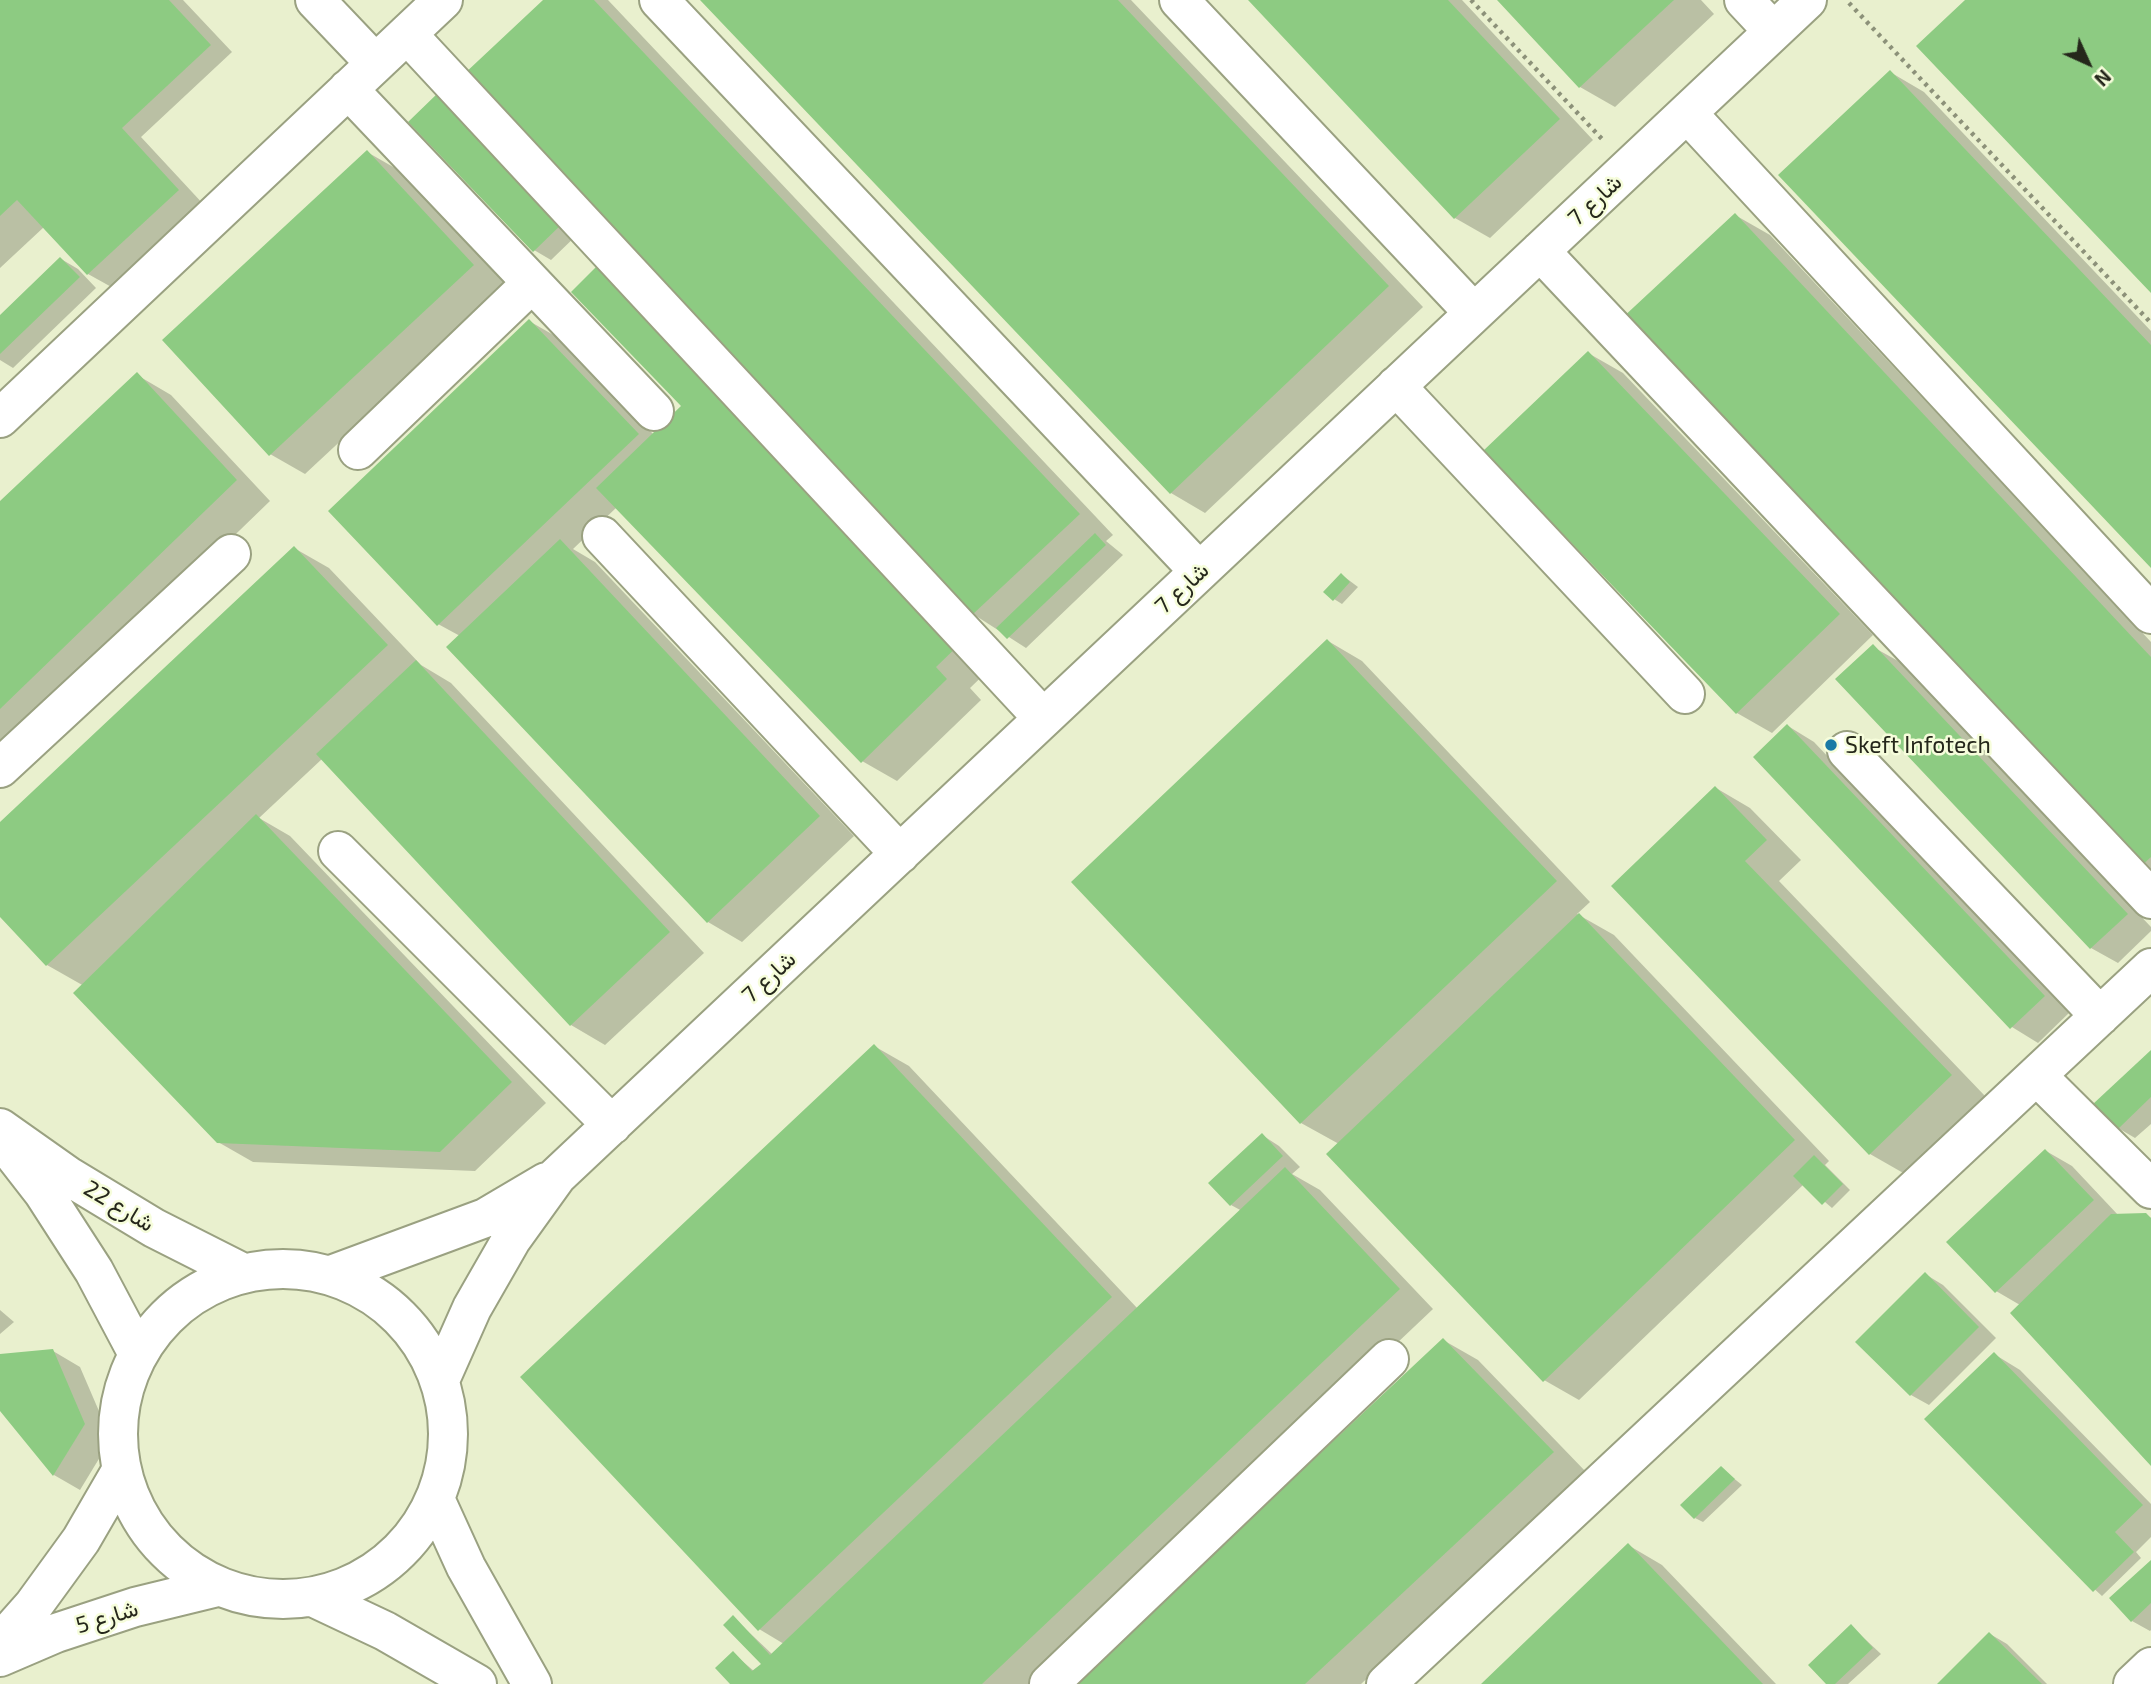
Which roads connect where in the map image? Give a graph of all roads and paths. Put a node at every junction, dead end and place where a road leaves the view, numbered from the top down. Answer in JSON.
{"nodes":[{"id":1,"x":315,"y":0,"type":"edge"},
{"id":2,"x":443,"y":0,"type":"edge"},
{"id":3,"x":659,"y":0,"type":"edge"},
{"id":4,"x":1179,"y":0,"type":"edge"},
{"id":5,"x":1471,"y":0,"type":"edge"},
{"id":6,"x":1744,"y":0,"type":"edge"},
{"id":7,"x":1807,"y":0,"type":"edge"},
{"id":8,"x":1847,"y":0,"type":"edge"},
{"id":9,"x":1773,"y":32,"type":"junction"},
{"id":10,"x":407,"y":34,"type":"junction"},
{"id":11,"x":375,"y":63,"type":"junction"},
{"id":12,"x":348,"y":89,"type":"junction"},
{"id":13,"x":1687,"y":113,"type":"junction"},
{"id":14,"x":1629,"y":168,"type":"junction"},
{"id":15,"x":1540,"y":251,"type":"junction"},
{"id":16,"x":532,"y":283,"type":"junction"},
{"id":17,"x":1474,"y":313,"type":"junction"},
{"id":18,"x":2151,"y":323,"type":"edge"},
{"id":19,"x":1396,"y":386,"type":"junction"},
{"id":20,"x":654,"y":411,"type":"dead end"},
{"id":21,"x":0,"y":418,"type":"edge"},
{"id":22,"x":358,"y":450,"type":"dead end"},
{"id":23,"x":602,"y":536,"type":"dead end"},
{"id":24,"x":231,"y":554,"type":"dead end"},
{"id":25,"x":1199,"y":571,"type":"junction"},
{"id":26,"x":2151,"y":614,"type":"edge"},
{"id":27,"x":1685,"y":694,"type":"dead end"},
{"id":28,"x":1043,"y":718,"type":"junction"},
{"id":29,"x":1847,"y":751,"type":"dead end"},
{"id":30,"x":0,"y":768,"type":"edge"},
{"id":31,"x":338,"y":851,"type":"dead end"},
{"id":32,"x":900,"y":854,"type":"junction"},
{"id":33,"x":2151,"y":899,"type":"edge"},
{"id":34,"x":2151,"y":968,"type":"edge"},
{"id":35,"x":2100,"y":1016,"type":"junction"},
{"id":36,"x":2037,"y":1076,"type":"junction"},
{"id":37,"x":612,"y":1125,"type":"junction"},
{"id":38,"x":0,"y":1128,"type":"edge"},
{"id":39,"x":0,"y":1138,"type":"edge"},
{"id":40,"x":557,"y":1176,"type":"junction"},
{"id":41,"x":2151,"y":1189,"type":"edge"},
{"id":42,"x":243,"y":1273,"type":"junction"},
{"id":43,"x":331,"y":1275,"type":"junction"},
{"id":44,"x":138,"y":1354,"type":"junction"},
{"id":45,"x":1389,"y":1359,"type":"dead end"},
{"id":46,"x":440,"y":1380,"type":"junction"},
{"id":47,"x":121,"y":1471,"type":"junction"},
{"id":48,"x":435,"y":1499,"type":"junction"},
{"id":49,"x":217,"y":1587,"type":"junction"},
{"id":50,"x":315,"y":1598,"type":"junction"},
{"id":51,"x":0,"y":1643,"type":"edge"},
{"id":52,"x":0,"y":1657,"type":"edge"},
{"id":53,"x":2151,"y":1667,"type":"edge"},
{"id":54,"x":477,"y":1684,"type":"edge"},
{"id":55,"x":532,"y":1684,"type":"edge"},
{"id":56,"x":1049,"y":1684,"type":"edge"},
{"id":57,"x":1386,"y":1684,"type":"edge"},
{"id":58,"x":2133,"y":1684,"type":"edge"}],
"edges":[{"from":1,"to":11,"type":"street"},
{"from":2,"to":10,"type":"street"},
{"from":3,"to":25,"type":"street"},
{"from":4,"to":17,"type":"street"},
{"from":5,"to":14,"type":"path"},
{"from":6,"to":9,"type":"street"},
{"from":7,"to":9,"type":"street","name":"شارع 7"},
{"from":8,"to":18,"type":"path"},
{"from":9,"to":13,"type":"street","name":"شارع 7"},
{"from":10,"to":11,"type":"street"},
{"from":10,"to":28,"type":"street"},
{"from":11,"to":12,"type":"street"},
{"from":12,"to":16,"type":"street"},
{"from":12,"to":21,"type":"street"},
{"from":13,"to":14,"type":"street","name":"شارع 7"},
{"from":13,"to":26,"type":"street"},
{"from":14,"to":15,"type":"street","name":"شارع 7"},
{"from":15,"to":17,"type":"street","name":"شارع 7"},
{"from":15,"to":33,"type":"street"},
{"from":16,"to":20,"type":"street"},
{"from":16,"to":22,"type":"street"},
{"from":17,"to":19,"type":"street","name":"شارع 7"},
{"from":19,"to":25,"type":"street","name":"شارع 7"},
{"from":19,"to":27,"type":"street"},
{"from":23,"to":32,"type":"street"},
{"from":24,"to":30,"type":"street"},
{"from":25,"to":28,"type":"street","name":"شارع 7"},
{"from":28,"to":32,"type":"street","name":"شارع 7"},
{"from":29,"to":35,"type":"street"},
{"from":31,"to":37,"type":"street"},
{"from":32,"to":37,"type":"street","name":"شارع 7"},
{"from":34,"to":35,"type":"street"},
{"from":35,"to":36,"type":"street"},
{"from":36,"to":41,"type":"street"},
{"from":36,"to":57,"type":"street"},
{"from":37,"to":40,"type":"street","name":"شارع 7"},
{"from":38,"to":42,"type":"street","name":"شارع 22"},
{"from":39,"to":44,"type":"street","name":"شارع 22"},
{"from":40,"to":43,"type":"street","name":"شارع 7"},
{"from":40,"to":46,"type":"street","name":"شارع 7"},
{"from":42,"to":43,"type":"street"},
{"from":42,"to":44,"type":"street"},
{"from":43,"to":46,"type":"street"},
{"from":44,"to":47,"type":"street"},
{"from":45,"to":56,"type":"street"},
{"from":46,"to":48,"type":"street"},
{"from":47,"to":49,"type":"street"},
{"from":47,"to":51,"type":"street"},
{"from":48,"to":50,"type":"street"},
{"from":48,"to":55,"type":"street"},
{"from":49,"to":50,"type":"street"},
{"from":49,"to":52,"type":"street","name":"شارع 5"},
{"from":50,"to":54,"type":"street"},
{"from":53,"to":58,"type":"street"}]}
